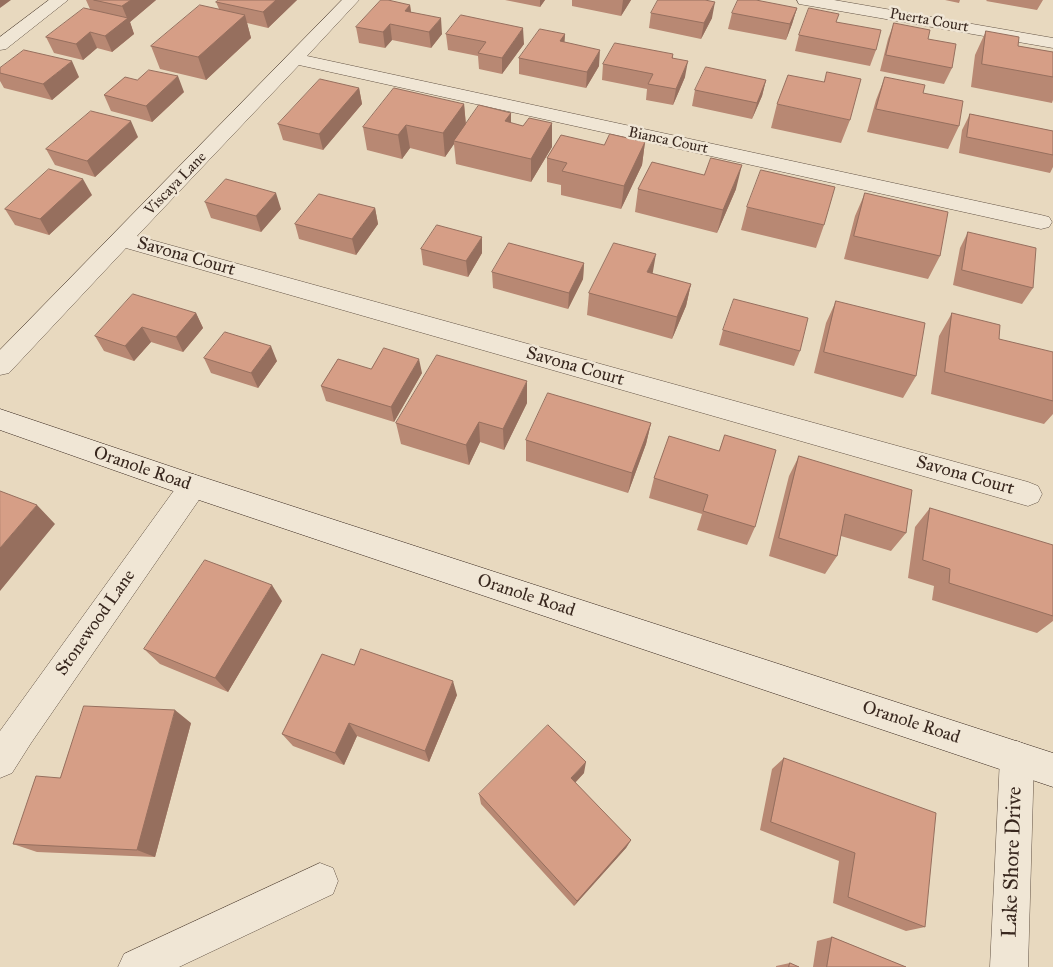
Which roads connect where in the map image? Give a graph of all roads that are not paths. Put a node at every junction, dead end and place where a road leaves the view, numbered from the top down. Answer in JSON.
{"nodes":[{"id":1,"x":60,"y":0,"type":"edge"},
{"id":2,"x":351,"y":0,"type":"edge"},
{"id":3,"x":806,"y":0,"type":"edge"},
{"id":4,"x":1053,"y":42,"type":"edge"},
{"id":5,"x":0,"y":45,"type":"edge"},
{"id":6,"x":295,"y":59,"type":"junction"},
{"id":7,"x":1041,"y":222,"type":"dead end"},
{"id":8,"x":123,"y":240,"type":"junction"},
{"id":9,"x":0,"y":366,"type":"edge"},
{"id":10,"x":0,"y":419,"type":"edge"},
{"id":11,"x":192,"y":486,"type":"junction"},
{"id":12,"x":1028,"y":494,"type":"dead end"},
{"id":13,"x":1017,"y":758,"type":"junction"},
{"id":14,"x":0,"y":761,"type":"edge"},
{"id":15,"x":1053,"y":770,"type":"edge"},
{"id":16,"x":320,"y":881,"type":"dead end"},
{"id":17,"x":137,"y":967,"type":"edge"},
{"id":18,"x":1009,"y":967,"type":"edge"}],
"edges":[{"from":1,"to":5,"type":"street"},
{"from":2,"to":6,"type":"street","name":"Viscaya Lane"},
{"from":3,"to":4,"type":"street","name":"Puerta Court"},
{"from":6,"to":7,"type":"street","name":"Bianca Court"},
{"from":6,"to":8,"type":"street","name":"Viscaya Lane"},
{"from":8,"to":9,"type":"street","name":"Viscaya Lane"},
{"from":8,"to":12,"type":"street","name":"Savona Court"},
{"from":10,"to":11,"type":"street","name":"Oranole Road"},
{"from":11,"to":13,"type":"street","name":"Oranole Road"},
{"from":11,"to":14,"type":"street","name":"Stonewood Lane"},
{"from":13,"to":15,"type":"street","name":"Oranole Road"},
{"from":13,"to":18,"type":"street","name":"Lake Shore Drive"},
{"from":16,"to":17,"type":"street"}]}
